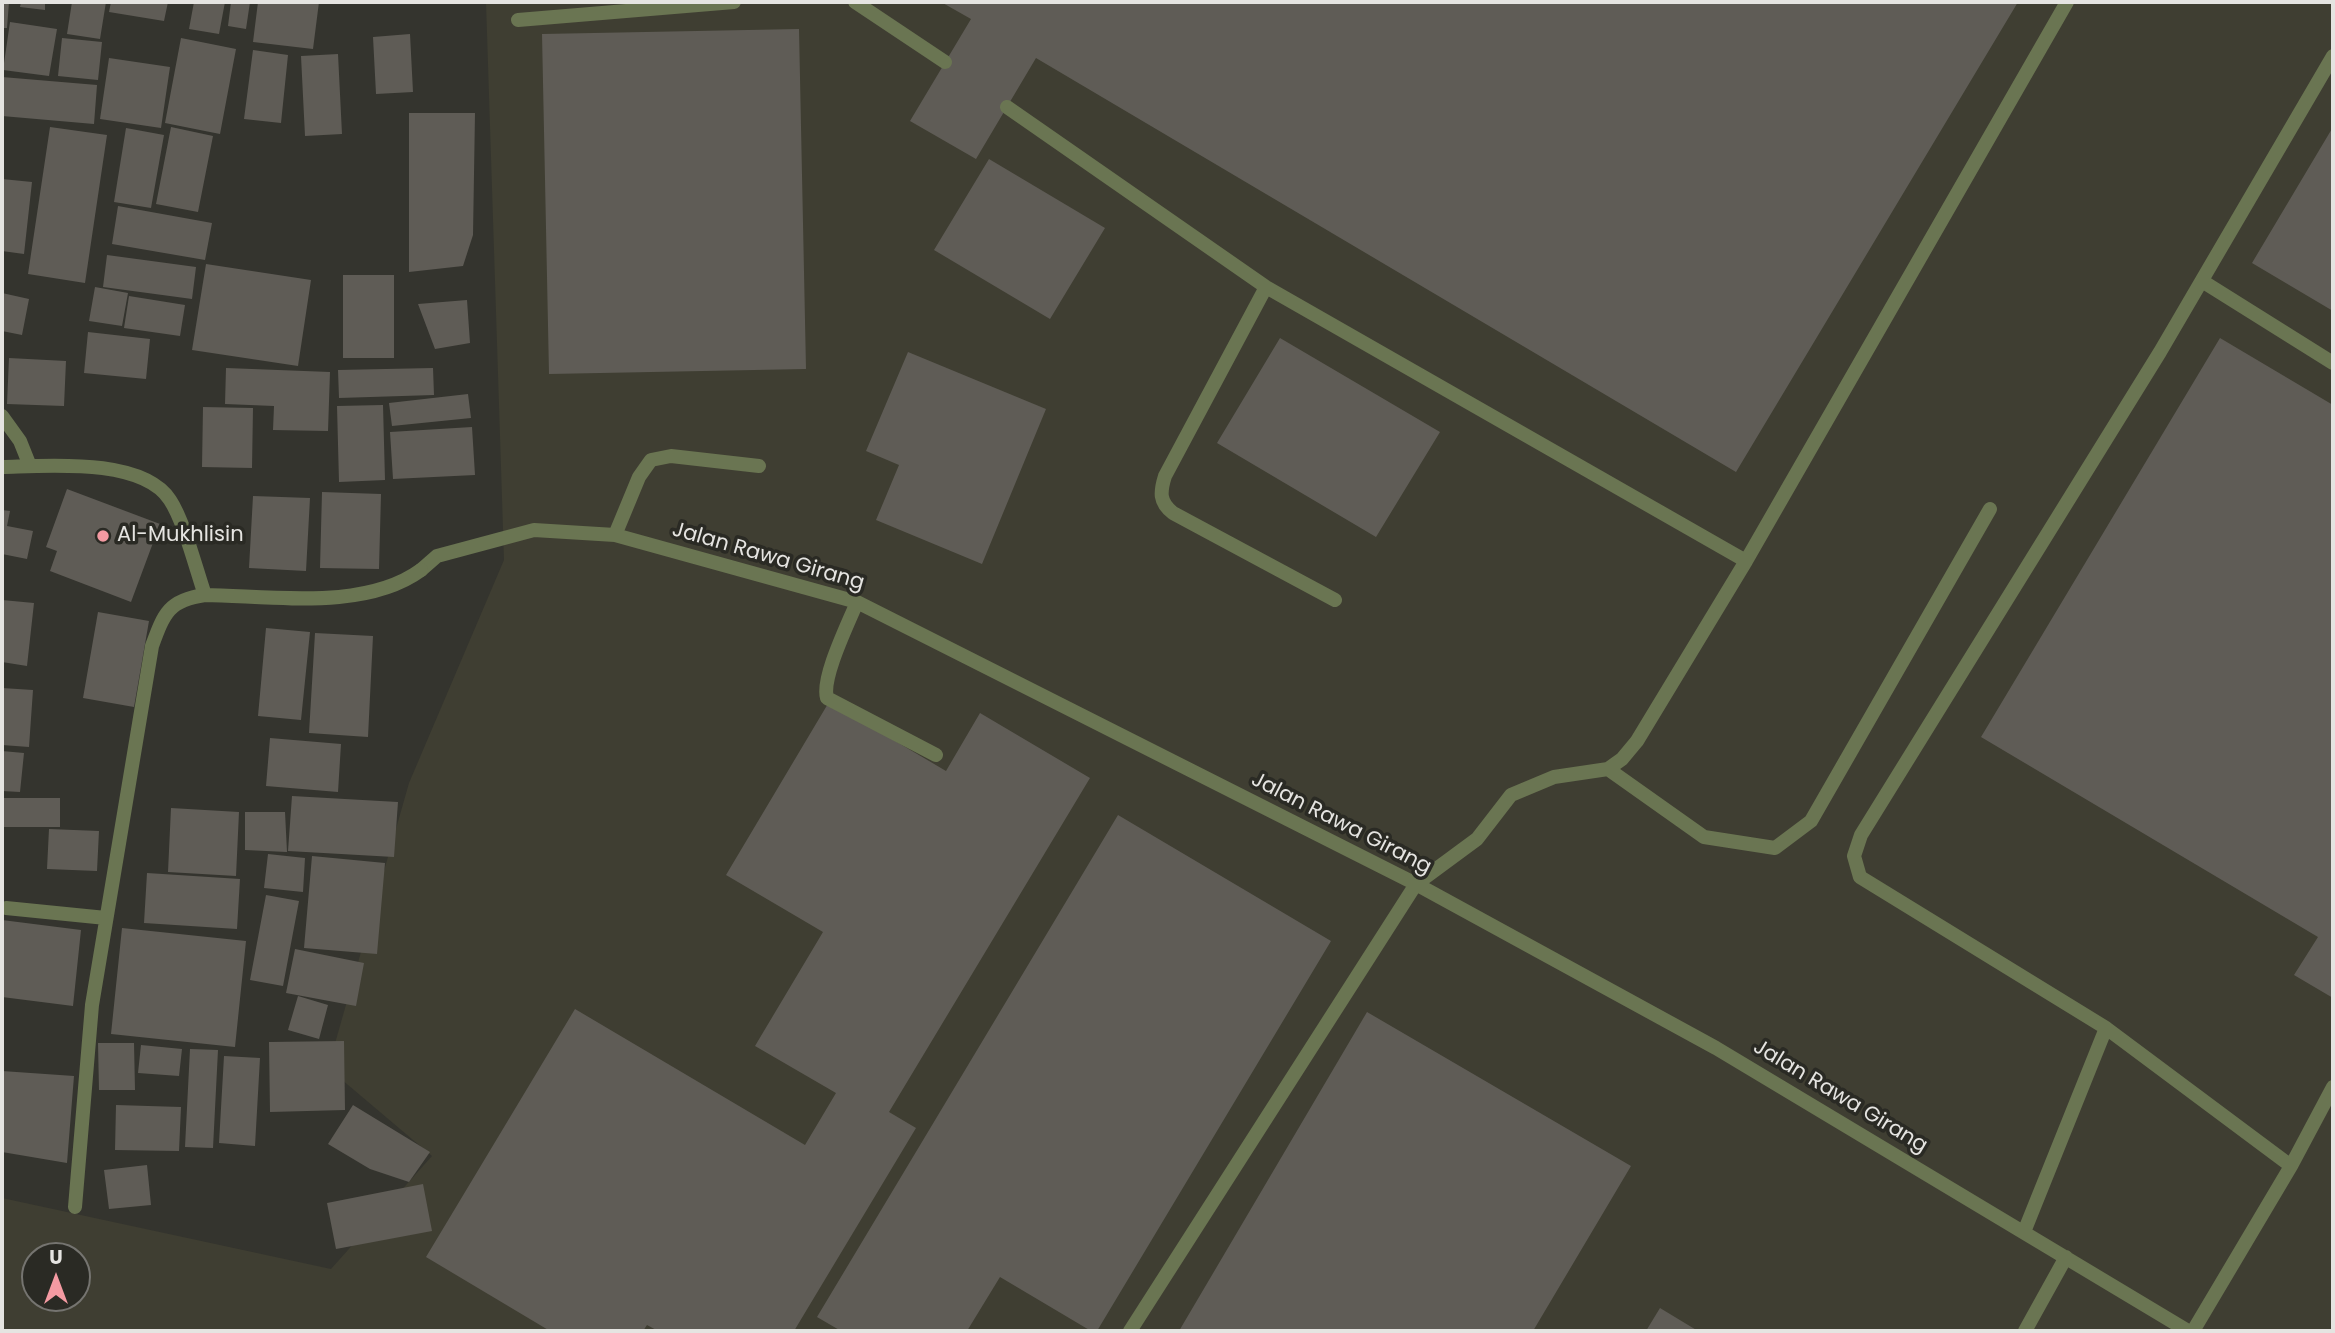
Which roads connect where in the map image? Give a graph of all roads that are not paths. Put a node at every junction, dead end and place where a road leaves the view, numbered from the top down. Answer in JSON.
{"nodes":[{"id":1,"x":734,"y":2,"type":"edge"},
{"id":2,"x":855,"y":2,"type":"edge"},
{"id":3,"x":2067,"y":2,"type":"edge"},
{"id":4,"x":518,"y":20,"type":"dead end"},
{"id":5,"x":2333,"y":56,"type":"edge"},
{"id":6,"x":945,"y":62,"type":"dead end"},
{"id":7,"x":1007,"y":107,"type":"dead end"},
{"id":8,"x":2202,"y":281,"type":"junction"},
{"id":9,"x":1266,"y":287,"type":"junction"},
{"id":10,"x":2333,"y":363,"type":"edge"},
{"id":11,"x":2,"y":416,"type":"edge"},
{"id":12,"x":30,"y":466,"type":"junction"},
{"id":13,"x":759,"y":466,"type":"dead end"},
{"id":14,"x":2,"y":467,"type":"edge"},
{"id":15,"x":1990,"y":509,"type":"dead end"},
{"id":16,"x":615,"y":535,"type":"junction"},
{"id":17,"x":1746,"y":561,"type":"junction"},
{"id":18,"x":205,"y":595,"type":"junction"},
{"id":19,"x":1335,"y":600,"type":"dead end"},
{"id":20,"x":857,"y":602,"type":"junction"},
{"id":21,"x":936,"y":755,"type":"dead end"},
{"id":22,"x":1608,"y":769,"type":"junction"},
{"id":23,"x":1416,"y":884,"type":"junction"},
{"id":24,"x":6,"y":908,"type":"dead end"},
{"id":25,"x":106,"y":918,"type":"junction"},
{"id":26,"x":2105,"y":1028,"type":"junction"},
{"id":27,"x":2333,"y":1087,"type":"edge"},
{"id":28,"x":2291,"y":1166,"type":"junction"},
{"id":29,"x":75,"y":1207,"type":"dead end"},
{"id":30,"x":2024,"y":1232,"type":"junction"},
{"id":31,"x":2066,"y":1258,"type":"junction"},
{"id":32,"x":1130,"y":1331,"type":"edge"},
{"id":33,"x":2025,"y":1331,"type":"edge"},
{"id":34,"x":2191,"y":1331,"type":"edge"}],
"edges":[{"from":1,"to":4,"type":"street"},
{"from":2,"to":6,"type":"street"},
{"from":3,"to":17,"type":"street"},
{"from":5,"to":8,"type":"street"},
{"from":7,"to":9,"type":"street"},
{"from":8,"to":10,"type":"street"},
{"from":8,"to":26,"type":"street"},
{"from":9,"to":17,"type":"street"},
{"from":9,"to":19,"type":"street"},
{"from":11,"to":12,"type":"street"},
{"from":12,"to":14,"type":"street"},
{"from":12,"to":18,"type":"street"},
{"from":13,"to":16,"type":"street"},
{"from":15,"to":22,"type":"street"},
{"from":16,"to":18,"type":"street","name":"Jalan Rawa Girang"},
{"from":16,"to":20,"type":"street","name":"Jalan Rawa Girang"},
{"from":17,"to":22,"type":"street"},
{"from":18,"to":25,"type":"street","name":"Jalan Rawa Girang"},
{"from":20,"to":21,"type":"street"},
{"from":20,"to":23,"type":"street","name":"Jalan Rawa Girang"},
{"from":22,"to":23,"type":"street"},
{"from":23,"to":30,"type":"street","name":"Jalan Rawa Girang"},
{"from":23,"to":32,"type":"street"},
{"from":24,"to":25,"type":"street"},
{"from":25,"to":29,"type":"street","name":"Jalan Rawa Girang"},
{"from":26,"to":28,"type":"street"},
{"from":26,"to":30,"type":"street"},
{"from":27,"to":28,"type":"street"},
{"from":28,"to":34,"type":"street"},
{"from":30,"to":31,"type":"street","name":"Jalan Rawa Girang"},
{"from":31,"to":33,"type":"street"},
{"from":31,"to":34,"type":"street","name":"Jalan Rawa Girang"}]}
